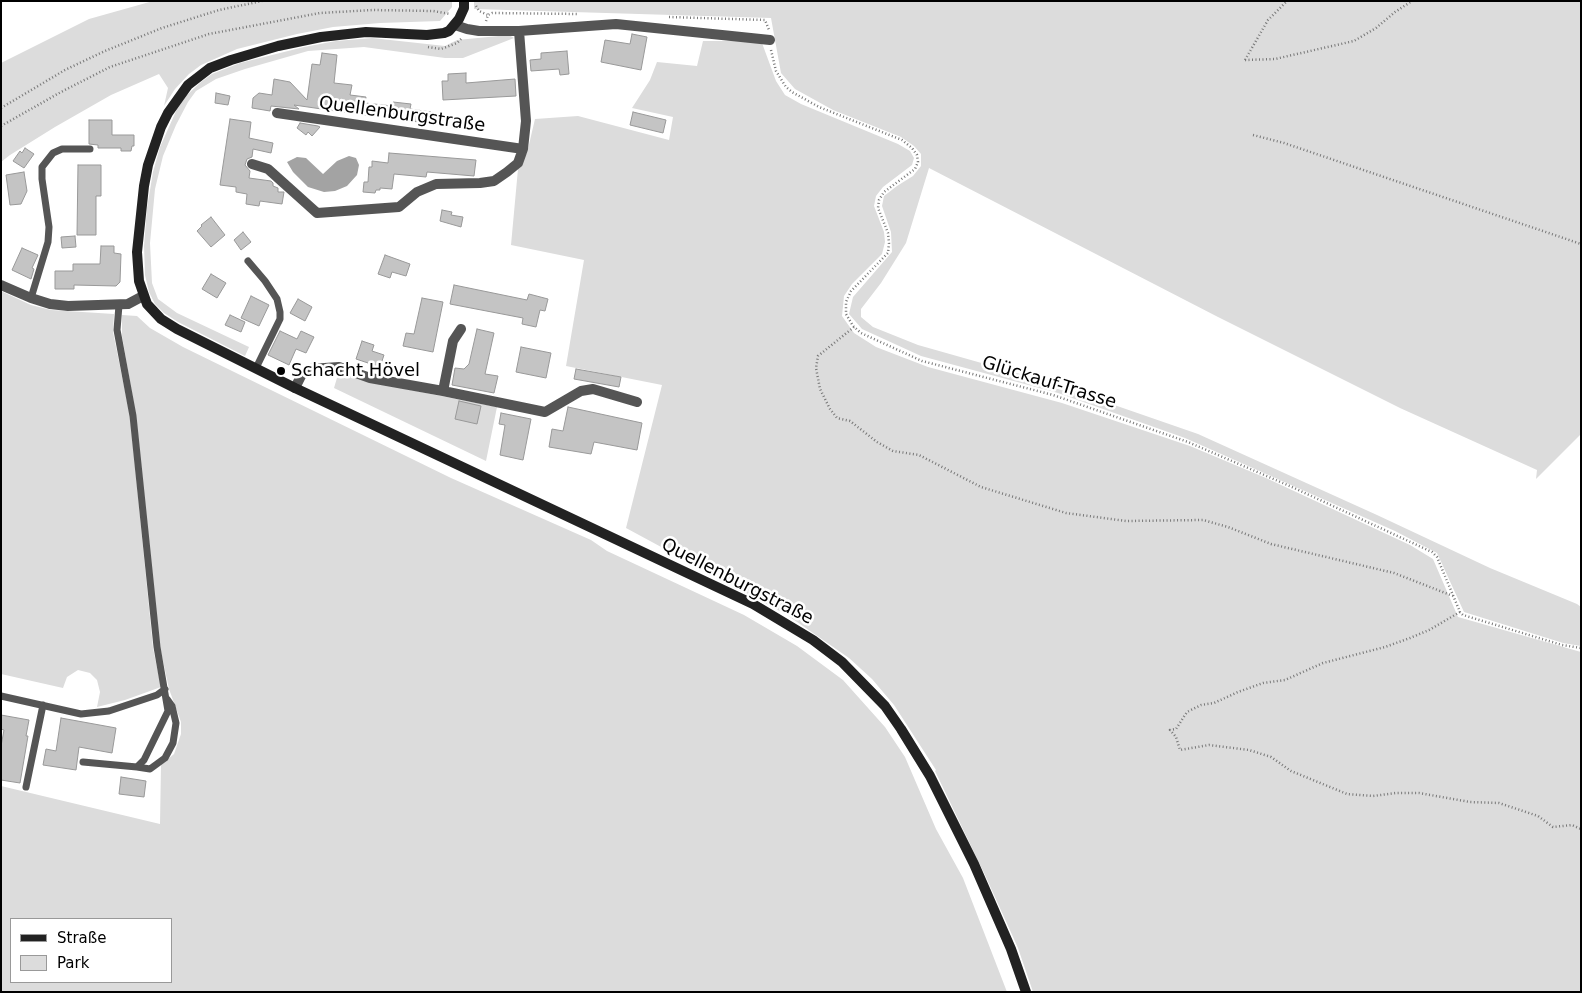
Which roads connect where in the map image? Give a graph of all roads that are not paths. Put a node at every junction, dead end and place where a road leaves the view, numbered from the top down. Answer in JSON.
{"nodes":[{"id":1,"x":464,"y":4,"type":"edge"},
{"id":2,"x":455,"y":25,"type":"junction"},
{"id":3,"x":519,"y":31,"type":"junction"},
{"id":4,"x":770,"y":41,"type":"road end"},
{"id":5,"x":277,"y":114,"type":"dead end"},
{"id":6,"x":90,"y":149,"type":"dead end"},
{"id":7,"x":523,"y":150,"type":"junction"},
{"id":8,"x":252,"y":164,"type":"dead end"},
{"id":9,"x":248,"y":260,"type":"dead end"},
{"id":10,"x":1,"y":285,"type":"edge"},
{"id":11,"x":143,"y":296,"type":"junction"},
{"id":12,"x":31,"y":298,"type":"junction"},
{"id":13,"x":119,"y":305,"type":"junction"},
{"id":14,"x":461,"y":329,"type":"dead end"},
{"id":15,"x":256,"y":368,"type":"junction"},
{"id":16,"x":295,"y":388,"type":"junction"},
{"id":17,"x":444,"y":391,"type":"junction"},
{"id":18,"x":637,"y":402,"type":"dead end"},
{"id":19,"x":165,"y":693,"type":"junction"},
{"id":20,"x":1,"y":696,"type":"edge"},
{"id":21,"x":43,"y":705,"type":"junction"},
{"id":22,"x":83,"y":762,"type":"dead end"},
{"id":23,"x":137,"y":767,"type":"junction"},
{"id":24,"x":26,"y":787,"type":"dead end"},
{"id":25,"x":1026,"y":992,"type":"edge"}],
"edges":[{"from":1,"to":2,"type":"street"},
{"from":2,"to":3,"type":"street"},
{"from":2,"to":11,"type":"street","name":"Quellenburgstraße"},
{"from":3,"to":4,"type":"street"},
{"from":3,"to":7,"type":"street"},
{"from":5,"to":7,"type":"street","name":"Quellenburgstraße"},
{"from":6,"to":12,"type":"lane"},
{"from":7,"to":8,"type":"street"},
{"from":9,"to":15,"type":"lane"},
{"from":10,"to":12,"type":"street"},
{"from":11,"to":13,"type":"street"},
{"from":11,"to":15,"type":"street","name":"Quellenburgstraße"},
{"from":12,"to":13,"type":"street"},
{"from":13,"to":19,"type":"lane"},
{"from":14,"to":17,"type":"street"},
{"from":15,"to":16,"type":"street","name":"Quellenburgstraße"},
{"from":16,"to":17,"type":"street"},
{"from":16,"to":25,"type":"street","name":"Quellenburgstraße"},
{"from":17,"to":18,"type":"street"},
{"from":19,"to":21,"type":"lane"},
{"from":19,"to":23,"type":"lane"},
{"from":19,"to":23,"type":"lane"},
{"from":20,"to":21,"type":"lane"},
{"from":21,"to":24,"type":"lane"},
{"from":22,"to":23,"type":"lane"}]}
